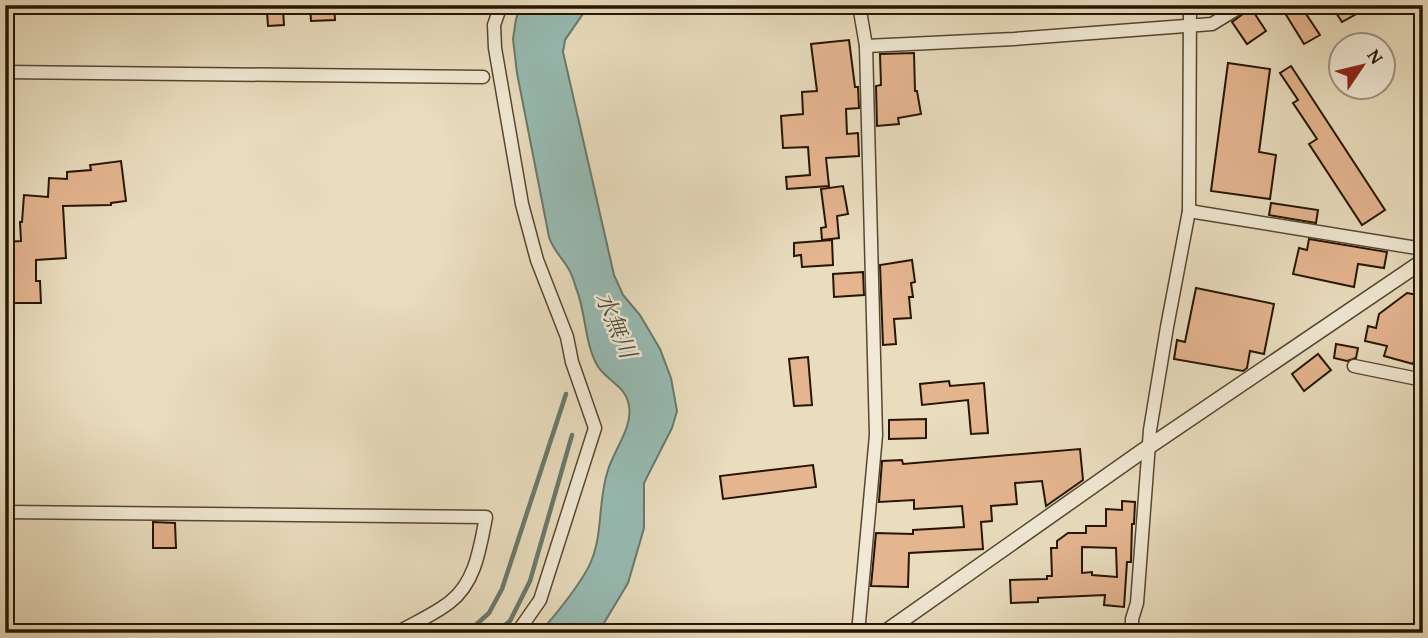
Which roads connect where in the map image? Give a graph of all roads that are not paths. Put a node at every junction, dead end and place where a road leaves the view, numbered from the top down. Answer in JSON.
{"nodes":[{"id":1,"x":501,"y":5,"type":"edge"},
{"id":2,"x":859,"y":5,"type":"edge"},
{"id":3,"x":1190,"y":5,"type":"edge"},
{"id":4,"x":1243,"y":5,"type":"edge"},
{"id":5,"x":1189,"y":26,"type":"junction"},
{"id":6,"x":866,"y":46,"type":"junction"},
{"id":7,"x":5,"y":72,"type":"edge"},
{"id":8,"x":483,"y":77,"type":"dead end"},
{"id":9,"x":1189,"y":211,"type":"junction"},
{"id":10,"x":1423,"y":249,"type":"edge"},
{"id":11,"x":1423,"y":261,"type":"edge"},
{"id":12,"x":1354,"y":366,"type":"dead end"},
{"id":13,"x":1423,"y":380,"type":"edge"},
{"id":14,"x":1149,"y":449,"type":"junction"},
{"id":15,"x":5,"y":512,"type":"edge"},
{"id":16,"x":397,"y":633,"type":"edge"},
{"id":17,"x":517,"y":633,"type":"edge"},
{"id":18,"x":858,"y":633,"type":"edge"},
{"id":19,"x":884,"y":633,"type":"edge"},
{"id":20,"x":1132,"y":633,"type":"edge"}],
"edges":[{"from":1,"to":17,"type":"street"},
{"from":2,"to":6,"type":"street"},
{"from":3,"to":5,"type":"street"},
{"from":4,"to":5,"type":"street"},
{"from":5,"to":6,"type":"street"},
{"from":5,"to":9,"type":"street"},
{"from":6,"to":18,"type":"street"},
{"from":7,"to":8,"type":"street"},
{"from":9,"to":10,"type":"street"},
{"from":9,"to":14,"type":"street"},
{"from":11,"to":14,"type":"street"},
{"from":12,"to":13,"type":"street"},
{"from":14,"to":19,"type":"street"},
{"from":14,"to":20,"type":"street"},
{"from":15,"to":16,"type":"street"}]}
